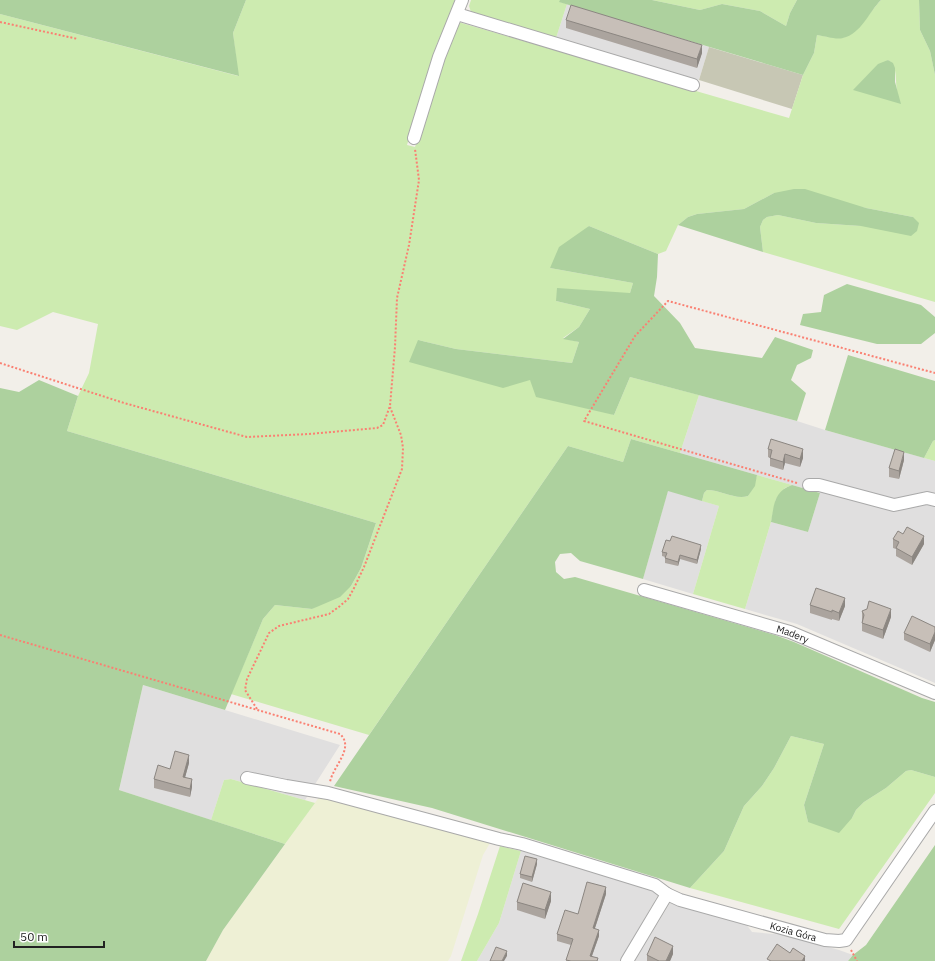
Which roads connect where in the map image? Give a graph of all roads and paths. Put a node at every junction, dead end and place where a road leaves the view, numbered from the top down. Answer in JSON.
{"nodes":[{"id":1,"x":462,"y":0,"type":"edge"},
{"id":2,"x":457,"y":14,"type":"junction"},
{"id":3,"x":0,"y":22,"type":"edge"},
{"id":4,"x":78,"y":39,"type":"dead end"},
{"id":5,"x":693,"y":85,"type":"dead end"},
{"id":6,"x":414,"y":138,"type":"joint"},
{"id":7,"x":0,"y":363,"type":"edge"},
{"id":8,"x":935,"y":373,"type":"edge"},
{"id":9,"x":390,"y":406,"type":"junction"},
{"id":10,"x":809,"y":485,"type":"joint"},
{"id":11,"x":935,"y":500,"type":"edge"},
{"id":12,"x":644,"y":590,"type":"dead end"},
{"id":13,"x":0,"y":635,"type":"edge"},
{"id":14,"x":935,"y":693,"type":"edge"},
{"id":15,"x":257,"y":710,"type":"junction"},
{"id":16,"x":247,"y":778,"type":"dead end"},
{"id":17,"x":328,"y":793,"type":"junction"},
{"id":18,"x":935,"y":811,"type":"edge"},
{"id":19,"x":667,"y":894,"type":"junction"},
{"id":20,"x":627,"y":961,"type":"edge"}],
"edges":[{"from":1,"to":2,"type":"street"},
{"from":2,"to":5,"type":"street"},
{"from":2,"to":6,"type":"street"},
{"from":3,"to":4,"type":"path"},
{"from":6,"to":9,"type":"path"},
{"from":7,"to":9,"type":"path"},
{"from":8,"to":10,"type":"path"},
{"from":9,"to":15,"type":"path"},
{"from":10,"to":11,"type":"street"},
{"from":12,"to":14,"type":"street","name":"Madery"},
{"from":13,"to":15,"type":"path"},
{"from":15,"to":17,"type":"path"},
{"from":16,"to":17,"type":"street"},
{"from":17,"to":19,"type":"street"},
{"from":18,"to":19,"type":"street","name":"Kozia Góra"},
{"from":19,"to":20,"type":"street"}]}
